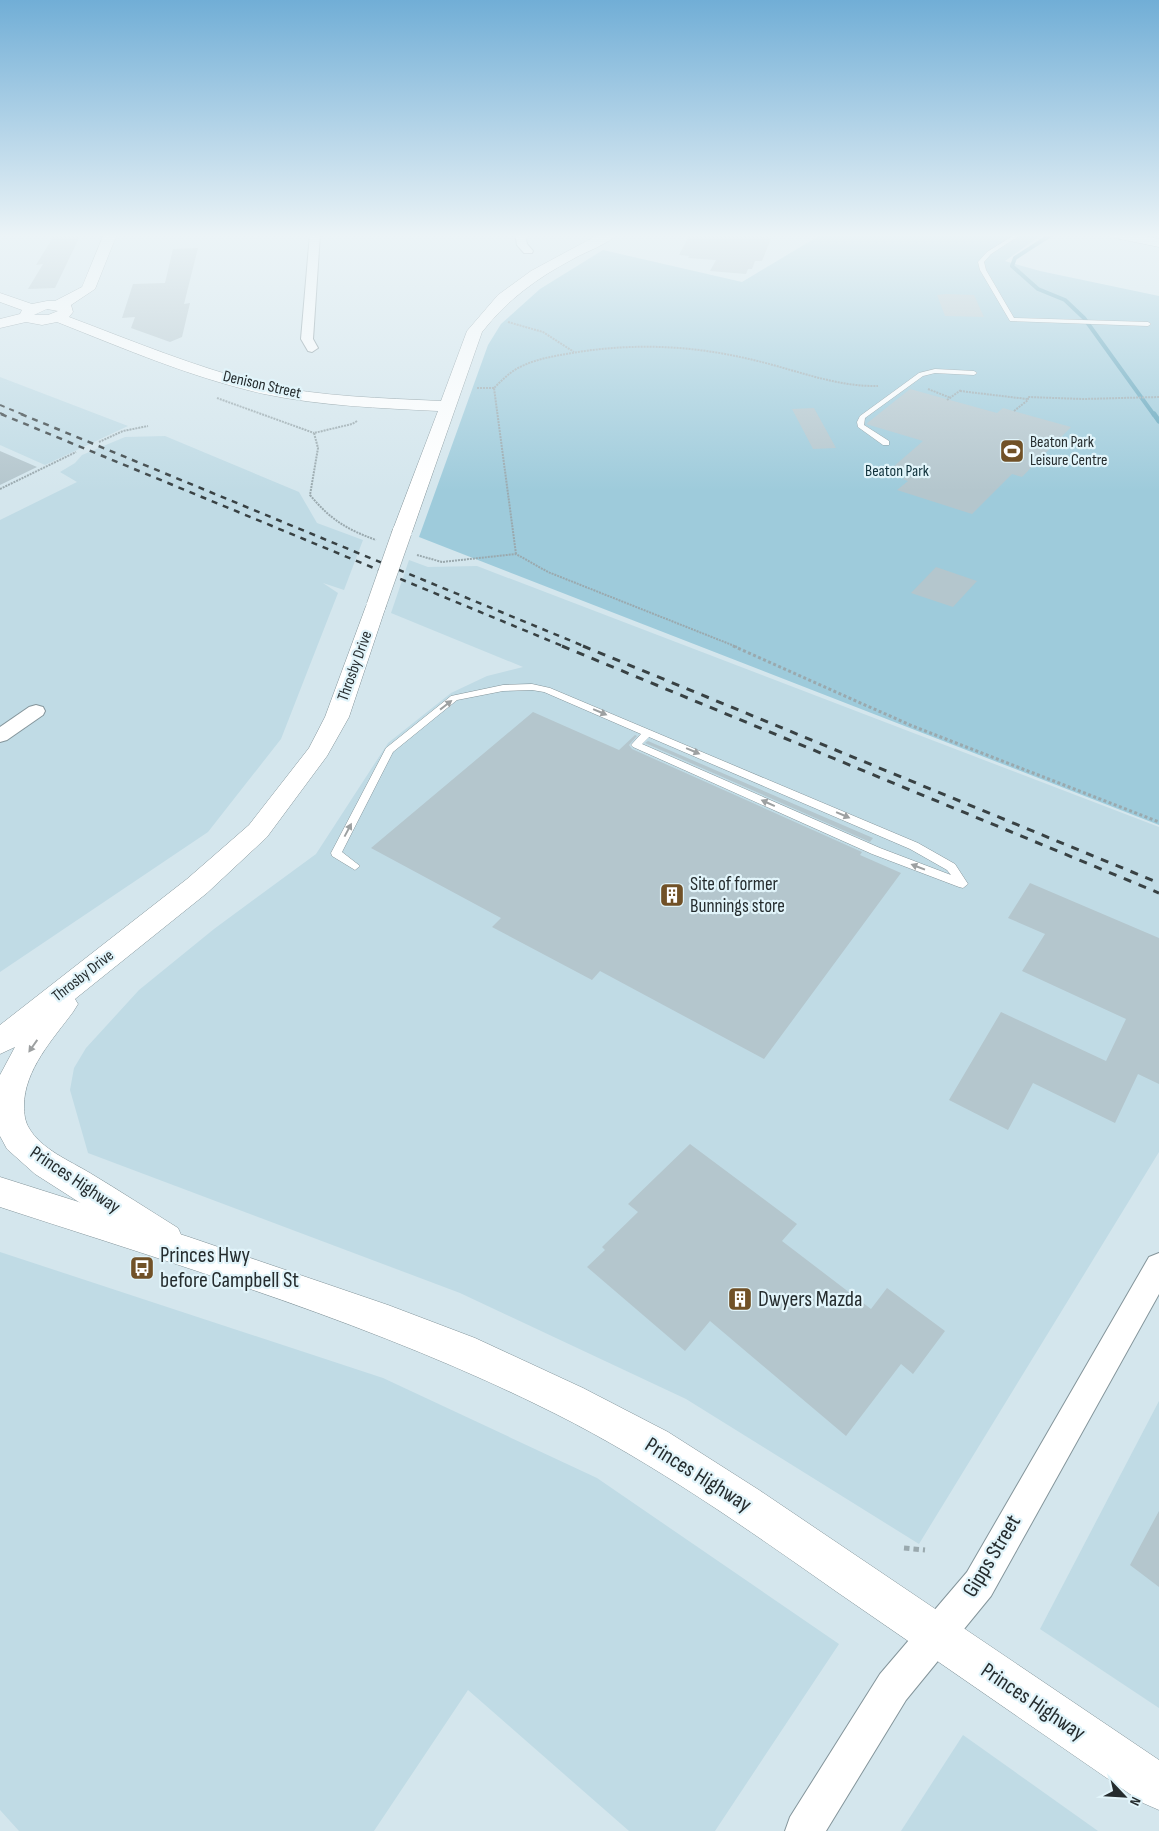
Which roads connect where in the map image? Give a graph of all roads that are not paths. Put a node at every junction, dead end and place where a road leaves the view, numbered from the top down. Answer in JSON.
{"nodes":[{"id":1,"x":12,"y":319,"type":"edge"},
{"id":2,"x":77,"y":319,"type":"edge"},
{"id":3,"x":308,"y":319,"type":"edge"},
{"id":4,"x":484,"y":319,"type":"edge"},
{"id":5,"x":1012,"y":319,"type":"edge"},
{"id":6,"x":0,"y":324,"type":"edge"},
{"id":7,"x":1148,"y":324,"type":"dead end"},
{"id":8,"x":312,"y":348,"type":"dead end"},
{"id":9,"x":974,"y":373,"type":"dead end"},
{"id":10,"x":446,"y":406,"type":"junction"},
{"id":11,"x":886,"y":443,"type":"dead end"},
{"id":12,"x":36,"y":711,"type":"dead end"},
{"id":13,"x":648,"y":732,"type":"junction"},
{"id":14,"x":0,"y":736,"type":"edge"},
{"id":15,"x":355,"y":866,"type":"dead end"},
{"id":16,"x":81,"y":978,"type":"junction"},
{"id":17,"x":0,"y":1042,"type":"edge"},
{"id":18,"x":0,"y":1192,"type":"edge"},
{"id":19,"x":189,"y":1253,"type":"junction"},
{"id":20,"x":1159,"y":1266,"type":"edge"},
{"id":21,"x":936,"y":1635,"type":"junction"},
{"id":22,"x":1159,"y":1787,"type":"edge"},
{"id":23,"x":804,"y":1831,"type":"edge"}],
"edges":[{"from":1,"to":6,"type":"main road"},
{"from":2,"to":10,"type":"main road","name":"Denison Street"},
{"from":3,"to":8,"type":"street"},
{"from":4,"to":10,"type":"main road","name":"Throsby Drive"},
{"from":5,"to":7,"type":"lane"},
{"from":9,"to":11,"type":"lane"},
{"from":10,"to":16,"type":"main road","name":"Throsby Drive","bridge":true},
{"from":12,"to":14,"type":"street"},
{"from":13,"to":13,"type":"lane","one_way":true},
{"from":15,"to":13,"type":"lane","one_way":true},
{"from":16,"to":17,"type":"main road","name":"Throsby Drive"},
{"from":16,"to":19,"type":"main road","name":"Princes Highway","one_way":true},
{"from":18,"to":19,"type":"main road","name":"Princes Highway"},
{"from":19,"to":21,"type":"main road","name":"Princes Highway"},
{"from":20,"to":21,"type":"street","name":"Gipps Street"},
{"from":21,"to":22,"type":"main road","name":"Princes Highway"},
{"from":21,"to":23,"type":"street","name":"Gipps Street"}]}
